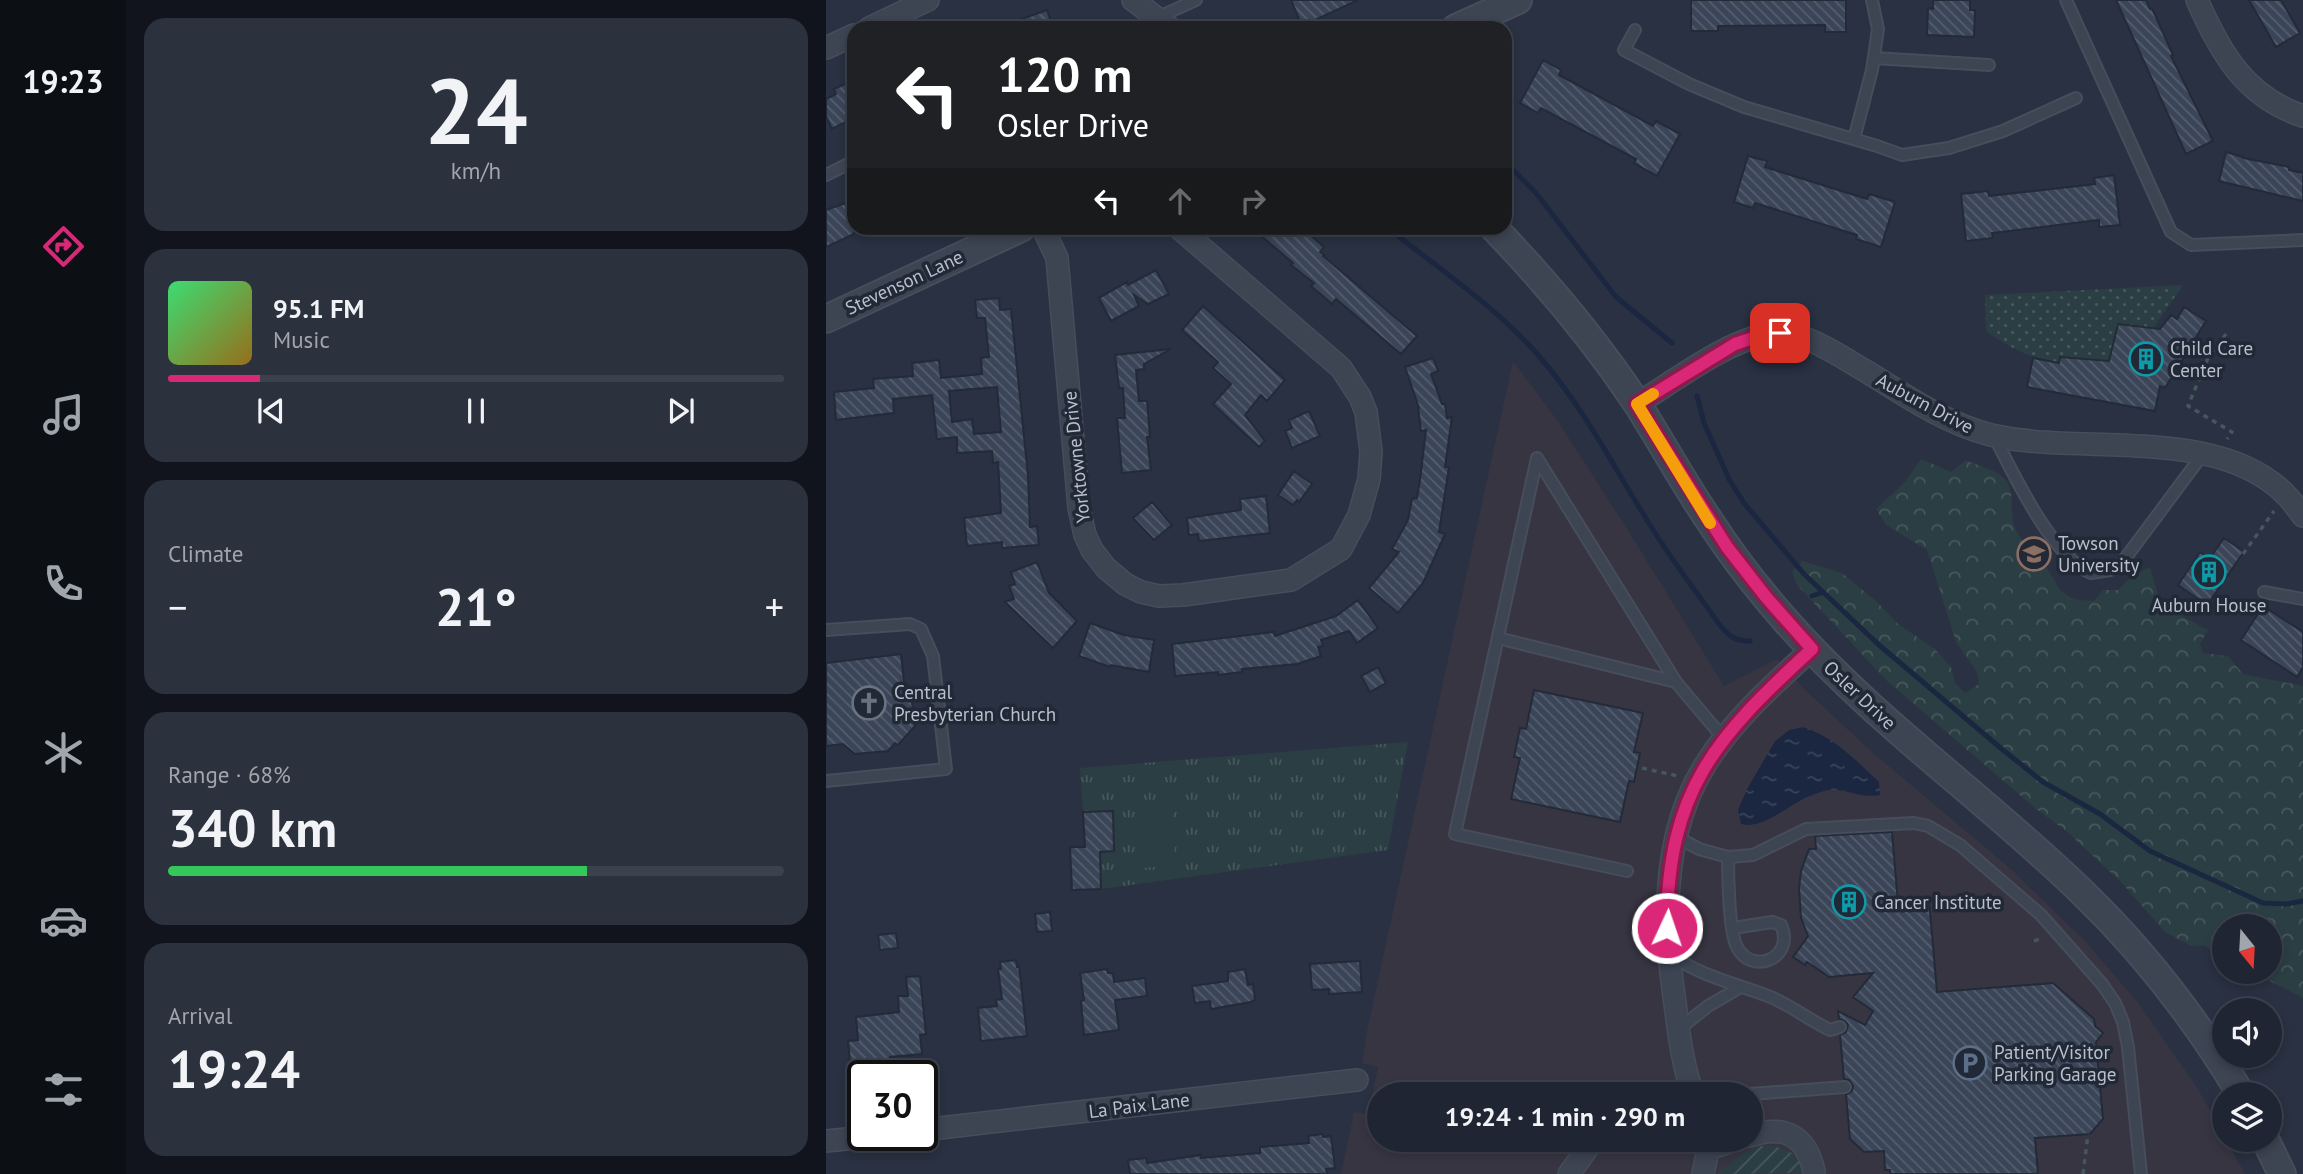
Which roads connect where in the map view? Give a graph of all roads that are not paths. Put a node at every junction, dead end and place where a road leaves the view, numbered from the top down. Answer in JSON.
{"nodes":[{"id":1,"x":928,"y":0,"type":"edge"},
{"id":2,"x":1133,"y":0,"type":"edge"},
{"id":3,"x":1196,"y":0,"type":"edge"},
{"id":4,"x":1518,"y":0,"type":"edge"},
{"id":5,"x":1872,"y":0,"type":"edge"},
{"id":6,"x":2066,"y":0,"type":"edge"},
{"id":7,"x":2197,"y":0,"type":"edge"},
{"id":8,"x":884,"y":21,"type":"edge"},
{"id":9,"x":1161,"y":21,"type":"edge"},
{"id":10,"x":1167,"y":21,"type":"edge"},
{"id":11,"x":1472,"y":21,"type":"edge"},
{"id":12,"x":1635,"y":30,"type":"dead end"},
{"id":13,"x":847,"y":38,"type":"edge"},
{"id":14,"x":826,"y":48,"type":"edge"},
{"id":15,"x":1874,"y":58,"type":"junction"},
{"id":16,"x":1989,"y":65,"type":"dead end"},
{"id":17,"x":2076,"y":98,"type":"dead end"},
{"id":18,"x":2303,"y":116,"type":"edge"},
{"id":19,"x":1854,"y":139,"type":"junction"},
{"id":20,"x":847,"y":164,"type":"edge"},
{"id":21,"x":826,"y":174,"type":"edge"},
{"id":22,"x":1006,"y":235,"type":"edge"},
{"id":23,"x":1046,"y":235,"type":"edge"},
{"id":24,"x":1187,"y":235,"type":"edge"},
{"id":25,"x":1500,"y":235,"type":"edge"},
{"id":26,"x":2303,"y":240,"type":"edge"},
{"id":27,"x":826,"y":319,"type":"edge"},
{"id":28,"x":1637,"y":404,"type":"junction"},
{"id":29,"x":1994,"y":436,"type":"junction"},
{"id":30,"x":2210,"y":456,"type":"junction"},
{"id":31,"x":2303,"y":516,"type":"edge"},
{"id":32,"x":2264,"y":592,"type":"dead end"},
{"id":33,"x":2303,"y":599,"type":"edge"},
{"id":34,"x":826,"y":631,"type":"edge"},
{"id":35,"x":1498,"y":638,"type":"junction"},
{"id":36,"x":1812,"y":649,"type":"junction"},
{"id":37,"x":1676,"y":682,"type":"junction"},
{"id":38,"x":1724,"y":739,"type":"junction"},
{"id":39,"x":826,"y":781,"type":"edge"},
{"id":40,"x":1677,"y":837,"type":"junction"},
{"id":41,"x":1728,"y":857,"type":"junction"},
{"id":42,"x":1627,"y":871,"type":"dead end"},
{"id":43,"x":1733,"y":928,"type":"junction"},
{"id":44,"x":1669,"y":954,"type":"junction"},
{"id":45,"x":1739,"y":988,"type":"junction"},
{"id":46,"x":1840,"y":1027,"type":"dead end"},
{"id":47,"x":1679,"y":1029,"type":"junction"},
{"id":48,"x":1357,"y":1080,"type":"dead end"},
{"id":49,"x":1690,"y":1082,"type":"edge"},
{"id":50,"x":2233,"y":1082,"type":"edge"},
{"id":51,"x":1845,"y":1087,"type":"dead end"},
{"id":52,"x":1763,"y":1093,"type":"edge"},
{"id":53,"x":938,"y":1128,"type":"edge"},
{"id":54,"x":1763,"y":1131,"type":"edge"},
{"id":55,"x":847,"y":1139,"type":"edge"},
{"id":56,"x":826,"y":1142,"type":"edge"},
{"id":57,"x":1585,"y":1152,"type":"edge"},
{"id":58,"x":1706,"y":1152,"type":"edge"},
{"id":59,"x":2271,"y":1152,"type":"edge"},
{"id":60,"x":1569,"y":1174,"type":"edge"},
{"id":61,"x":1703,"y":1174,"type":"edge"},
{"id":62,"x":1814,"y":1174,"type":"edge"},
{"id":63,"x":2141,"y":1174,"type":"edge"},
{"id":64,"x":2282,"y":1174,"type":"edge"}],
"edges":[{"from":1,"to":8,"type":"street"},
{"from":2,"to":9,"type":"street"},
{"from":3,"to":10,"type":"lane"},
{"from":4,"to":11,"type":"street"},
{"from":5,"to":15,"type":"lane"},
{"from":6,"to":26,"type":"lane"},
{"from":7,"to":18,"type":"street"},
{"from":12,"to":19,"type":"lane"},
{"from":13,"to":14,"type":"street"},
{"from":15,"to":16,"type":"lane"},
{"from":15,"to":19,"type":"lane"},
{"from":17,"to":19,"type":"lane"},
{"from":20,"to":21,"type":"lane"},
{"from":22,"to":27,"type":"street","name":"Stevenson Lane"},
{"from":23,"to":24,"type":"street","name":"Yorktowne Drive"},
{"from":25,"to":28,"type":"street","name":"Osler Drive"},
{"from":28,"to":29,"type":"street","name":"Auburn Drive"},
{"from":28,"to":36,"type":"street","name":"Osler Drive"},
{"from":29,"to":30,"type":"street","name":"Auburn Drive"},
{"from":29,"to":30,"type":"lane"},
{"from":30,"to":31,"type":"street","name":"Auburn Drive"},
{"from":32,"to":33,"type":"lane"},
{"from":34,"to":39,"type":"lane"},
{"from":35,"to":37,"type":"lane"},
{"from":35,"to":37,"type":"lane"},
{"from":35,"to":42,"type":"lane"},
{"from":36,"to":38,"type":"street"},
{"from":36,"to":50,"type":"street","name":"Osler Drive"},
{"from":37,"to":38,"type":"lane"},
{"from":38,"to":40,"type":"street"},
{"from":40,"to":41,"type":"lane"},
{"from":40,"to":44,"type":"street"},
{"from":41,"to":43,"type":"lane"},
{"from":41,"to":63,"type":"lane"},
{"from":43,"to":43,"type":"lane"},
{"from":44,"to":45,"type":"lane"},
{"from":44,"to":47,"type":"street"},
{"from":45,"to":46,"type":"lane"},
{"from":45,"to":47,"type":"lane"},
{"from":47,"to":49,"type":"street"},
{"from":48,"to":53,"type":"street","name":"La Paix Lane"},
{"from":51,"to":52,"type":"lane"},
{"from":54,"to":62,"type":"street"},
{"from":55,"to":56,"type":"street"},
{"from":57,"to":60,"type":"street"},
{"from":58,"to":61,"type":"street"},
{"from":59,"to":64,"type":"street"}]}
